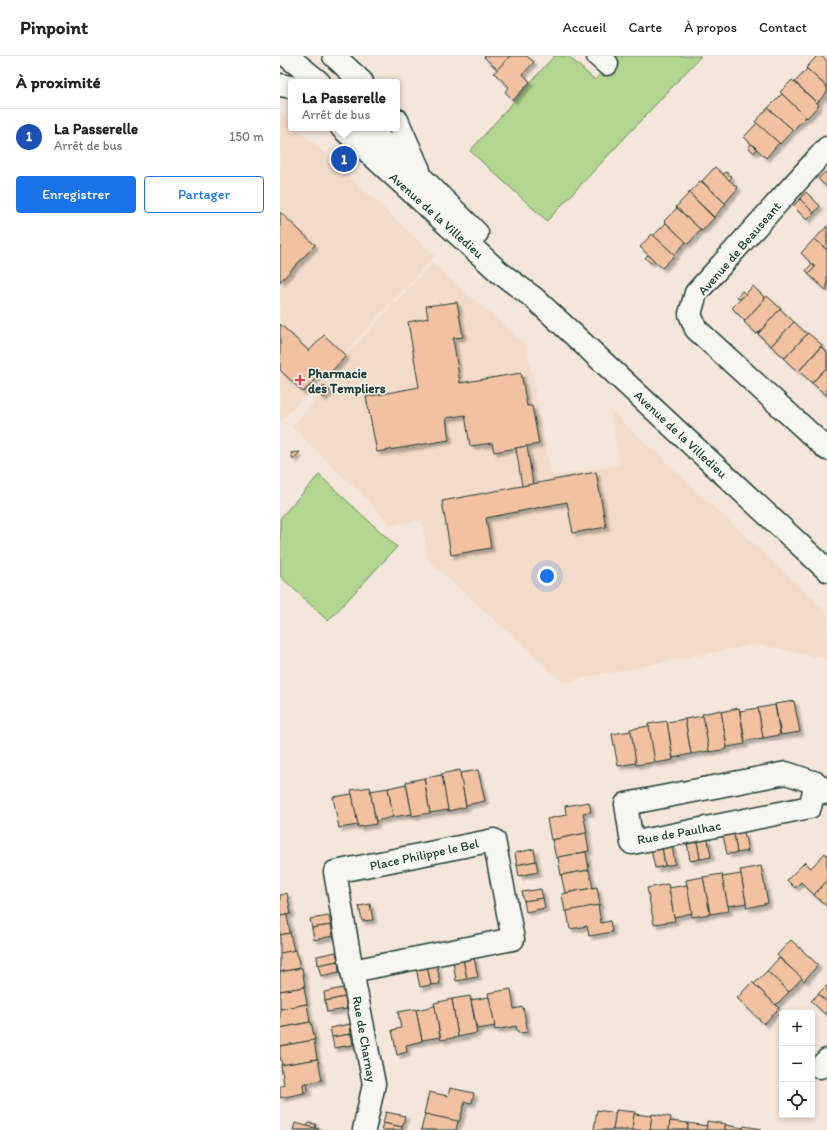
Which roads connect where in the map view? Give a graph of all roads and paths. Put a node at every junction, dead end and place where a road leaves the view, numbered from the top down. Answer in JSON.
{"nodes":[{"id":1,"x":280,"y":56,"type":"edge"},
{"id":2,"x":287,"y":56,"type":"edge"},
{"id":3,"x":334,"y":56,"type":"edge"},
{"id":4,"x":294,"y":79,"type":"edge"},
{"id":5,"x":315,"y":79,"type":"edge"},
{"id":6,"x":359,"y":79,"type":"edge"},
{"id":7,"x":400,"y":127,"type":"edge"},
{"id":8,"x":345,"y":131,"type":"edge"},
{"id":9,"x":371,"y":131,"type":"edge"},
{"id":10,"x":827,"y":148,"type":"edge"},
{"id":11,"x":422,"y":178,"type":"junction"},
{"id":12,"x":534,"y":298,"type":"junction"},
{"id":13,"x":827,"y":449,"type":"edge"},
{"id":14,"x":827,"y":570,"type":"edge"},
{"id":15,"x":822,"y":788,"type":"edge"},
{"id":16,"x":352,"y":971,"type":"junction"},
{"id":17,"x":364,"y":1130,"type":"edge"}],
"edges":[{"from":1,"to":4,"type":"street"},
{"from":2,"to":5,"type":"street"},
{"from":3,"to":6,"type":"street"},
{"from":7,"to":11,"type":"street"},
{"from":8,"to":12,"type":"street","name":"Avenue de la Villedieu"},
{"from":9,"to":11,"type":"street","name":"Avenue de la Villedieu"},
{"from":10,"to":13,"type":"street","name":"Avenue de Beauseant"},
{"from":11,"to":12,"type":"street","name":"Avenue de la Villedieu"},
{"from":12,"to":14,"type":"street","name":"Avenue de la Villedieu"},
{"from":15,"to":15,"type":"street","name":"Rue de Paulhac"},
{"from":16,"to":16,"type":"street","name":"Place Philippe le Bel"},
{"from":16,"to":17,"type":"street","name":"Rue de Charnay"}]}
